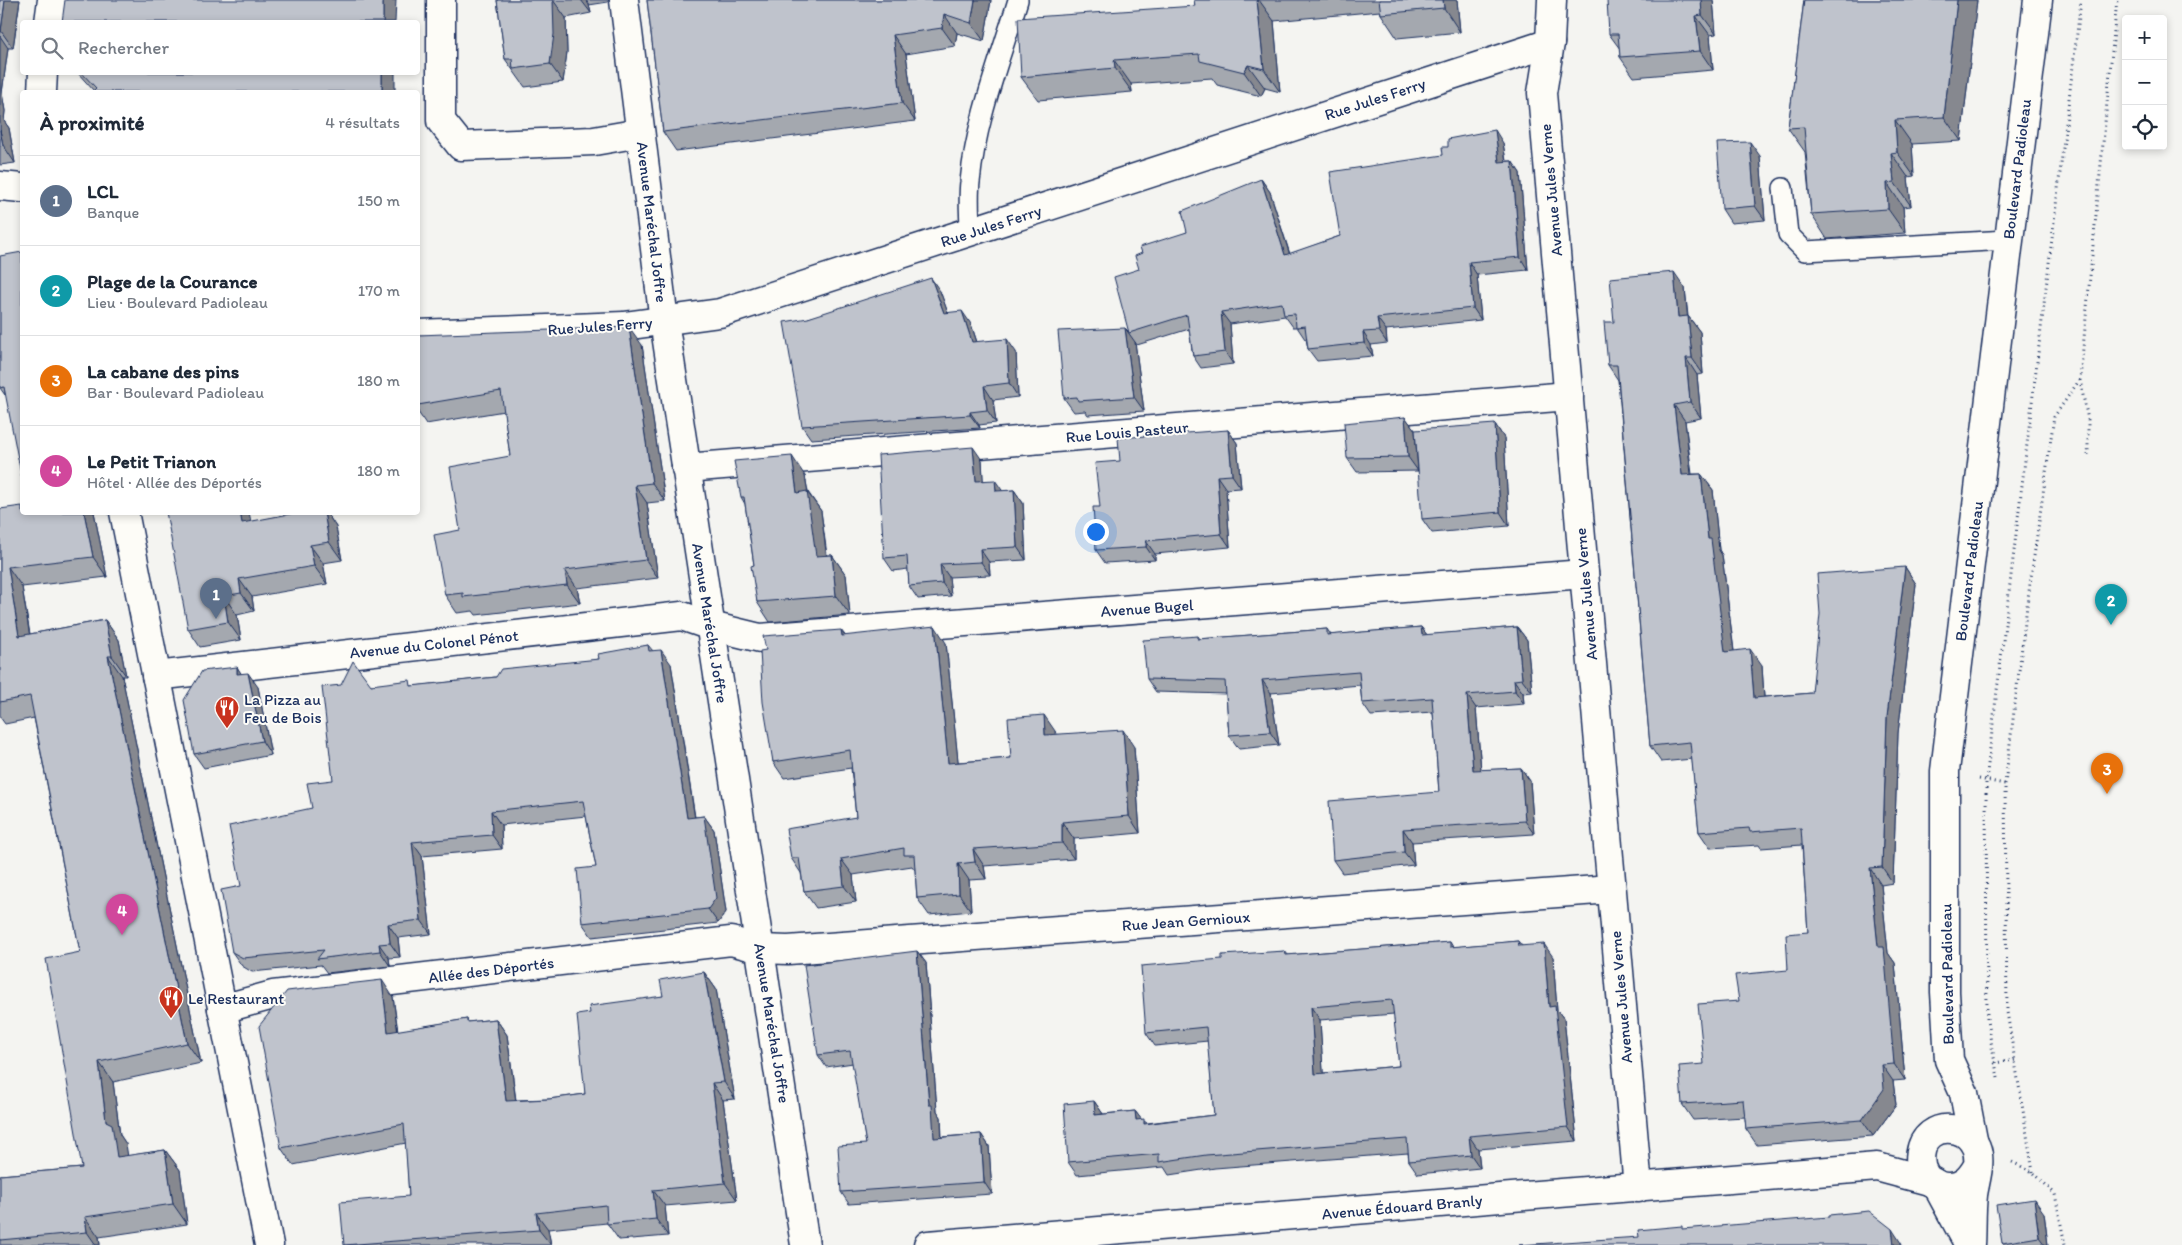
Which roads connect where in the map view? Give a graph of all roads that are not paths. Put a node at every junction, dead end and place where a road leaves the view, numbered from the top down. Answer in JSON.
{"nodes":[{"id":1,"x":52,"y":0,"type":"edge"},
{"id":2,"x":441,"y":0,"type":"edge"},
{"id":3,"x":624,"y":0,"type":"edge"},
{"id":4,"x":1018,"y":0,"type":"edge"},
{"id":5,"x":1552,"y":0,"type":"edge"},
{"id":6,"x":2038,"y":0,"type":"edge"},
{"id":7,"x":49,"y":20,"type":"edge"},
{"id":8,"x":1030,"y":22,"type":"edge"},
{"id":9,"x":1011,"y":24,"type":"junction"},
{"id":10,"x":1550,"y":43,"type":"junction"},
{"id":11,"x":43,"y":75,"type":"edge"},
{"id":12,"x":42,"y":90,"type":"edge"},
{"id":13,"x":640,"y":133,"type":"junction"},
{"id":14,"x":0,"y":186,"type":"edge"},
{"id":15,"x":20,"y":188,"type":"edge"},
{"id":16,"x":1783,"y":188,"type":"dead end"},
{"id":17,"x":970,"y":233,"type":"junction"},
{"id":18,"x":2008,"y":240,"type":"junction"},
{"id":19,"x":664,"y":321,"type":"junction"},
{"id":20,"x":420,"y":334,"type":"edge"},
{"id":21,"x":1569,"y":396,"type":"junction"},
{"id":22,"x":686,"y":468,"type":"junction"},
{"id":23,"x":125,"y":515,"type":"edge"},
{"id":24,"x":1584,"y":574,"type":"junction"},
{"id":25,"x":711,"y":626,"type":"junction"},
{"id":26,"x":156,"y":676,"type":"junction"},
{"id":27,"x":1611,"y":890,"type":"junction"},
{"id":28,"x":761,"y":949,"type":"junction"},
{"id":29,"x":222,"y":1009,"type":"junction"},
{"id":30,"x":1926,"y":1139,"type":"junction"},
{"id":31,"x":1973,"y":1140,"type":"junction"},
{"id":32,"x":1877,"y":1167,"type":"junction"},
{"id":33,"x":1977,"y":1167,"type":"junction"},
{"id":34,"x":1934,"y":1183,"type":"junction"},
{"id":35,"x":1638,"y":1188,"type":"junction"},
{"id":36,"x":269,"y":1245,"type":"edge"},
{"id":37,"x":805,"y":1245,"type":"edge"},
{"id":38,"x":928,"y":1245,"type":"edge"},
{"id":39,"x":1970,"y":1245,"type":"edge"}],
"edges":[{"from":1,"to":7,"type":"street"},
{"from":2,"to":13,"type":"street"},
{"from":3,"to":13,"type":"street","name":"Avenue Maréchal Joffre"},
{"from":4,"to":9,"type":"lane"},
{"from":5,"to":10,"type":"street","name":"Avenue Jules Verne"},
{"from":6,"to":18,"type":"street","name":"Boulevard Padioleau"},
{"from":8,"to":9,"type":"lane"},
{"from":9,"to":17,"type":"lane"},
{"from":10,"to":17,"type":"street","name":"Rue Jules Ferry"},
{"from":10,"to":21,"type":"street","name":"Avenue Jules Verne"},
{"from":11,"to":12,"type":"street"},
{"from":13,"to":19,"type":"street","name":"Avenue Maréchal Joffre"},
{"from":14,"to":15,"type":"street"},
{"from":16,"to":18,"type":"lane"},
{"from":17,"to":19,"type":"street","name":"Rue Jules Ferry"},
{"from":18,"to":31,"type":"street","name":"Boulevard Padioleau"},
{"from":19,"to":20,"type":"street","name":"Rue Jules Ferry"},
{"from":19,"to":22,"type":"street","name":"Avenue Maréchal Joffre"},
{"from":21,"to":22,"type":"street","name":"Rue Louis Pasteur"},
{"from":21,"to":24,"type":"street","name":"Avenue Jules Verne"},
{"from":22,"to":25,"type":"street","name":"Avenue Maréchal Joffre"},
{"from":23,"to":26,"type":"street"},
{"from":24,"to":25,"type":"street","name":"Avenue Bugel"},
{"from":24,"to":27,"type":"street","name":"Avenue Jules Verne"},
{"from":25,"to":26,"type":"street","name":"Avenue du Colonel Pénot"},
{"from":25,"to":28,"type":"street","name":"Avenue Maréchal Joffre"},
{"from":26,"to":29,"type":"street"},
{"from":27,"to":28,"type":"street","name":"Rue Jean Gernioux"},
{"from":27,"to":35,"type":"street","name":"Avenue Jules Verne"},
{"from":28,"to":29,"type":"street","name":"Allée des Déportés"},
{"from":28,"to":37,"type":"street","name":"Avenue Maréchal Joffre"},
{"from":29,"to":36,"type":"street"},
{"from":30,"to":31,"type":"street"},
{"from":30,"to":32,"type":"street","name":"Avenue Édouard Branly"},
{"from":30,"to":34,"type":"street"},
{"from":31,"to":33,"type":"street"},
{"from":32,"to":34,"type":"street","name":"Avenue Édouard Branly"},
{"from":32,"to":35,"type":"street","name":"Avenue Édouard Branly"},
{"from":33,"to":34,"type":"street"},
{"from":33,"to":39,"type":"street"},
{"from":34,"to":39,"type":"street"},
{"from":35,"to":38,"type":"street","name":"Avenue Édouard Branly"}]}
